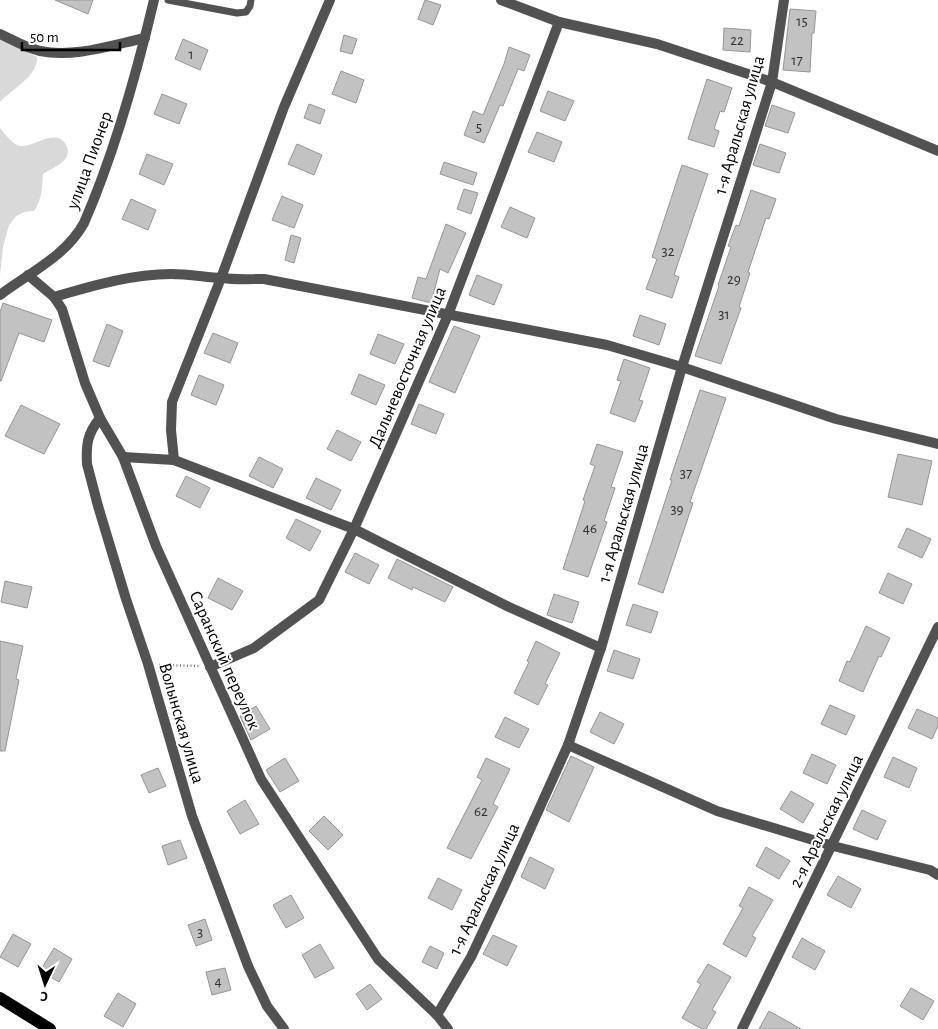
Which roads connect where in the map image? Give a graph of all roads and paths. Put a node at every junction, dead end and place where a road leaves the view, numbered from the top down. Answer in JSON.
{"nodes":[{"id":1,"x":154,"y":0,"type":"edge"},
{"id":2,"x":168,"y":0,"type":"edge"},
{"id":3,"x":251,"y":0,"type":"edge"},
{"id":4,"x":330,"y":0,"type":"edge"},
{"id":5,"x":501,"y":0,"type":"edge"},
{"id":6,"x":784,"y":0,"type":"edge"},
{"id":7,"x":559,"y":22,"type":"junction"},
{"id":8,"x":0,"y":34,"type":"edge"},
{"id":9,"x":145,"y":38,"type":"junction"},
{"id":10,"x":772,"y":82,"type":"junction"},
{"id":11,"x":938,"y":151,"type":"edge"},
{"id":12,"x":28,"y":275,"type":"junction"},
{"id":13,"x":221,"y":278,"type":"junction"},
{"id":14,"x":0,"y":295,"type":"edge"},
{"id":15,"x":54,"y":298,"type":"junction"},
{"id":16,"x":448,"y":314,"type":"junction"},
{"id":17,"x":682,"y":367,"type":"junction"},
{"id":18,"x":100,"y":418,"type":"junction"},
{"id":19,"x":938,"y":444,"type":"edge"},
{"id":20,"x":123,"y":457,"type":"junction"},
{"id":21,"x":174,"y":460,"type":"junction"},
{"id":22,"x":354,"y":529,"type":"junction"},
{"id":23,"x":938,"y":627,"type":"edge"},
{"id":24,"x":601,"y":648,"type":"junction"},
{"id":25,"x":148,"y":664,"type":"junction"},
{"id":26,"x":210,"y":667,"type":"junction"},
{"id":27,"x":568,"y":745,"type":"junction"},
{"id":28,"x":833,"y":846,"type":"junction"},
{"id":29,"x":938,"y":875,"type":"edge"},
{"id":30,"x":0,"y":998,"type":"edge"},
{"id":31,"x":437,"y":1015,"type":"junction"},
{"id":32,"x":50,"y":1029,"type":"edge"},
{"id":33,"x":284,"y":1029,"type":"edge"},
{"id":34,"x":448,"y":1029,"type":"edge"},
{"id":35,"x":742,"y":1029,"type":"edge"}],
"edges":[{"from":1,"to":9,"type":"street","name":"улица Пионер"},
{"from":2,"to":3,"type":"lane"},
{"from":4,"to":13,"type":"street"},
{"from":5,"to":7,"type":"street"},
{"from":6,"to":10,"type":"street","name":"1-я Аральская улица"},
{"from":7,"to":10,"type":"street"},
{"from":7,"to":16,"type":"street","name":"Дальневосточная улица"},
{"from":8,"to":9,"type":"street"},
{"from":9,"to":12,"type":"street","name":"улица Пионер"},
{"from":10,"to":11,"type":"street"},
{"from":10,"to":17,"type":"street","name":"1-я Аральская улица"},
{"from":12,"to":14,"type":"street","name":"улица Пионер"},
{"from":12,"to":15,"type":"street","name":"Саранский переулок"},
{"from":13,"to":15,"type":"street"},
{"from":13,"to":16,"type":"street"},
{"from":13,"to":21,"type":"street"},
{"from":15,"to":18,"type":"street","name":"Саранский переулок"},
{"from":16,"to":17,"type":"street"},
{"from":16,"to":22,"type":"street","name":"Дальневосточная улица"},
{"from":17,"to":19,"type":"street"},
{"from":17,"to":24,"type":"street","name":"1-я Аральская улица"},
{"from":18,"to":20,"type":"street","name":"Саранский переулок"},
{"from":18,"to":25,"type":"street","name":"Волынская улица"},
{"from":20,"to":21,"type":"street"},
{"from":20,"to":26,"type":"street","name":"Саранский переулок"},
{"from":21,"to":22,"type":"street"},
{"from":22,"to":24,"type":"street"},
{"from":22,"to":26,"type":"street","name":"Дальневосточная улица"},
{"from":23,"to":28,"type":"street","name":"2-я Аральская улица"},
{"from":24,"to":27,"type":"street","name":"1-я Аральская улица"},
{"from":25,"to":26,"type":"path"},
{"from":25,"to":33,"type":"street","name":"Волынская улица"},
{"from":26,"to":31,"type":"street","name":"Саранский переулок"},
{"from":27,"to":28,"type":"street"},
{"from":27,"to":31,"type":"street","name":"1-я Аральская улица"},
{"from":28,"to":29,"type":"street"},
{"from":28,"to":35,"type":"street","name":"2-я Аральская улица"},
{"from":30,"to":32,"type":"main road"},
{"from":31,"to":34,"type":"street","name":"Саранский переулок"}]}
